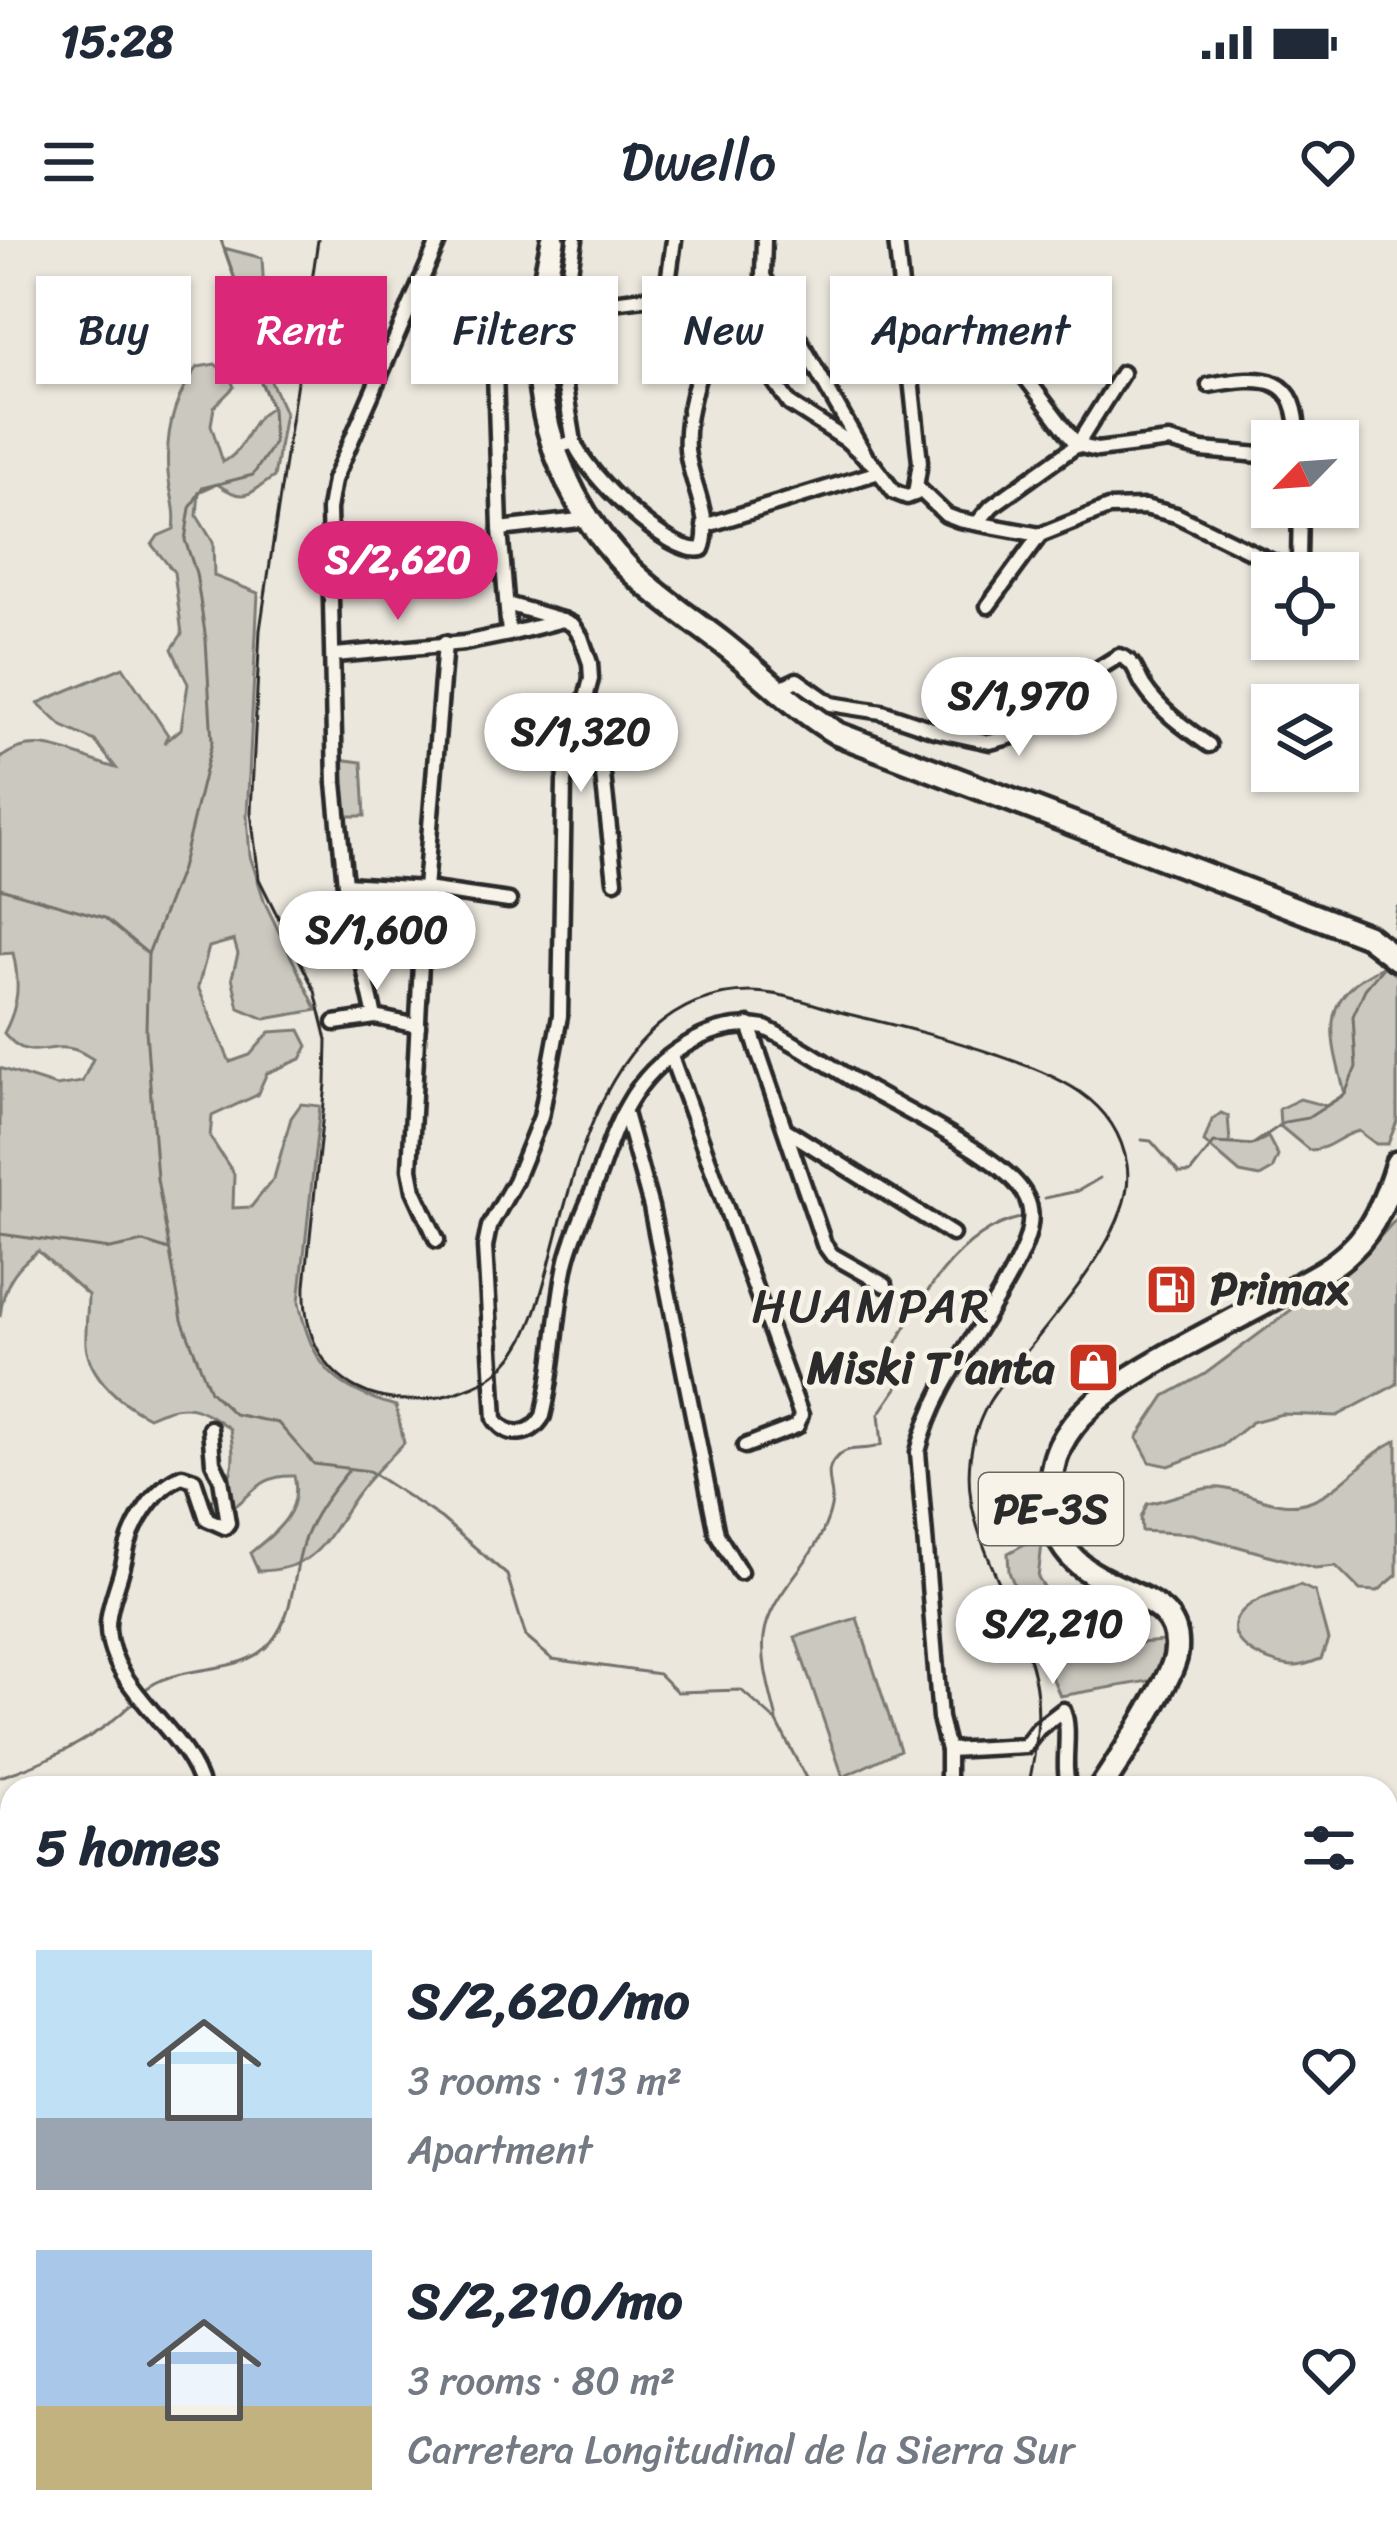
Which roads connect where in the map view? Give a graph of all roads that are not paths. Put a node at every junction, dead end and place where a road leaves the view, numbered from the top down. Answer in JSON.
{"nodes":[{"id":1,"x":439,"y":240,"type":"edge"},
{"id":2,"x":553,"y":240,"type":"edge"},
{"id":3,"x":574,"y":240,"type":"edge"},
{"id":4,"x":674,"y":240,"type":"edge"},
{"id":5,"x":764,"y":240,"type":"edge"},
{"id":6,"x":896,"y":240,"type":"edge"},
{"id":7,"x":424,"y":276,"type":"edge"},
{"id":8,"x":547,"y":276,"type":"edge"},
{"id":9,"x":569,"y":276,"type":"edge"},
{"id":10,"x":618,"y":304,"type":"edge"},
{"id":11,"x":411,"y":306,"type":"edge"},
{"id":12,"x":1122,"y":373,"type":"dead end"},
{"id":13,"x":494,"y":384,"type":"edge"},
{"id":14,"x":541,"y":384,"type":"edge"},
{"id":15,"x":565,"y":384,"type":"edge"},
{"id":16,"x":1031,"y":384,"type":"edge"},
{"id":17,"x":1209,"y":385,"type":"dead end"},
{"id":18,"x":1297,"y":420,"type":"edge"},
{"id":19,"x":564,"y":445,"type":"junction"},
{"id":20,"x":1077,"y":445,"type":"junction"},
{"id":21,"x":1251,"y":454,"type":"edge"},
{"id":22,"x":865,"y":456,"type":"junction"},
{"id":23,"x":880,"y":472,"type":"junction"},
{"id":24,"x":918,"y":488,"type":"junction"},
{"id":25,"x":588,"y":519,"type":"junction"},
{"id":26,"x":976,"y":524,"type":"junction"},
{"id":27,"x":704,"y":526,"type":"junction"},
{"id":28,"x":1300,"y":528,"type":"edge"},
{"id":29,"x":500,"y":529,"type":"junction"},
{"id":30,"x":1040,"y":535,"type":"junction"},
{"id":31,"x":507,"y":604,"type":"junction"},
{"id":32,"x":988,"y":606,"type":"dead end"},
{"id":33,"x":563,"y":620,"type":"junction"},
{"id":34,"x":509,"y":634,"type":"junction"},
{"id":35,"x":445,"y":643,"type":"junction"},
{"id":36,"x":334,"y":655,"type":"junction"},
{"id":37,"x":780,"y":688,"type":"junction"},
{"id":38,"x":587,"y":697,"type":"junction"},
{"id":39,"x":1209,"y":745,"type":"dead end"},
{"id":40,"x":615,"y":881,"type":"dead end"},
{"id":41,"x":345,"y":884,"type":"junction"},
{"id":42,"x":425,"y":889,"type":"junction"},
{"id":43,"x":509,"y":901,"type":"dead end"},
{"id":44,"x":1396,"y":955,"type":"edge"},
{"id":45,"x":375,"y":1017,"type":"junction"},
{"id":46,"x":334,"y":1023,"type":"dead end"},
{"id":47,"x":749,"y":1025,"type":"junction"},
{"id":48,"x":418,"y":1026,"type":"junction"},
{"id":49,"x":671,"y":1056,"type":"junction"},
{"id":50,"x":624,"y":1112,"type":"junction"},
{"id":51,"x":788,"y":1131,"type":"junction"},
{"id":52,"x":1397,"y":1162,"type":"edge"},
{"id":53,"x":952,"y":1234,"type":"dead end"},
{"id":54,"x":437,"y":1240,"type":"dead end"},
{"id":55,"x":885,"y":1285,"type":"dead end"},
{"id":56,"x":210,"y":1428,"type":"dead end"},
{"id":57,"x":746,"y":1446,"type":"dead end"},
{"id":58,"x":740,"y":1572,"type":"dead end"},
{"id":59,"x":948,"y":1750,"type":"junction"},
{"id":60,"x":198,"y":1776,"type":"edge"},
{"id":61,"x":948,"y":1776,"type":"edge"},
{"id":62,"x":1066,"y":1776,"type":"edge"},
{"id":63,"x":1108,"y":1776,"type":"edge"}],
"edges":[{"from":1,"to":7,"type":"street"},
{"from":2,"to":8,"type":"highway"},
{"from":3,"to":9,"type":"street"},
{"from":4,"to":10,"type":"street"},
{"from":5,"to":22,"type":"street"},
{"from":6,"to":24,"type":"street"},
{"from":11,"to":36,"type":"street"},
{"from":12,"to":20,"type":"street"},
{"from":13,"to":29,"type":"street"},
{"from":14,"to":19,"type":"highway"},
{"from":15,"to":19,"type":"street"},
{"from":16,"to":20,"type":"street"},
{"from":17,"to":18,"type":"street"},
{"from":19,"to":25,"type":"highway"},
{"from":19,"to":27,"type":"street"},
{"from":20,"to":21,"type":"street"},
{"from":20,"to":26,"type":"street"},
{"from":22,"to":23,"type":"street"},
{"from":22,"to":27,"type":"street"},
{"from":23,"to":24,"type":"street"},
{"from":23,"to":27,"type":"street"},
{"from":24,"to":26,"type":"street"},
{"from":25,"to":29,"type":"street"},
{"from":25,"to":37,"type":"highway"},
{"from":26,"to":30,"type":"street"},
{"from":28,"to":30,"type":"street"},
{"from":29,"to":31,"type":"street"},
{"from":30,"to":32,"type":"street"},
{"from":31,"to":33,"type":"street"},
{"from":31,"to":34,"type":"street"},
{"from":33,"to":34,"type":"street"},
{"from":33,"to":38,"type":"street"},
{"from":34,"to":35,"type":"street"},
{"from":35,"to":36,"type":"street"},
{"from":35,"to":42,"type":"street"},
{"from":36,"to":41,"type":"street"},
{"from":37,"to":39,"type":"street"},
{"from":37,"to":44,"type":"highway"},
{"from":38,"to":40,"type":"street"},
{"from":38,"to":50,"type":"street"},
{"from":41,"to":42,"type":"street"},
{"from":41,"to":45,"type":"street"},
{"from":42,"to":43,"type":"street"},
{"from":42,"to":48,"type":"street"},
{"from":45,"to":46,"type":"street"},
{"from":45,"to":48,"type":"street"},
{"from":47,"to":49,"type":"street"},
{"from":47,"to":51,"type":"street"},
{"from":47,"to":59,"type":"street"},
{"from":48,"to":54,"type":"street"},
{"from":49,"to":50,"type":"street"},
{"from":49,"to":57,"type":"street"},
{"from":50,"to":58,"type":"street"},
{"from":51,"to":53,"type":"street"},
{"from":51,"to":55,"type":"street"},
{"from":52,"to":63,"type":"highway","number":"PE-3S"},
{"from":56,"to":60,"type":"street"},
{"from":59,"to":61,"type":"street"},
{"from":59,"to":62,"type":"street"}]}
